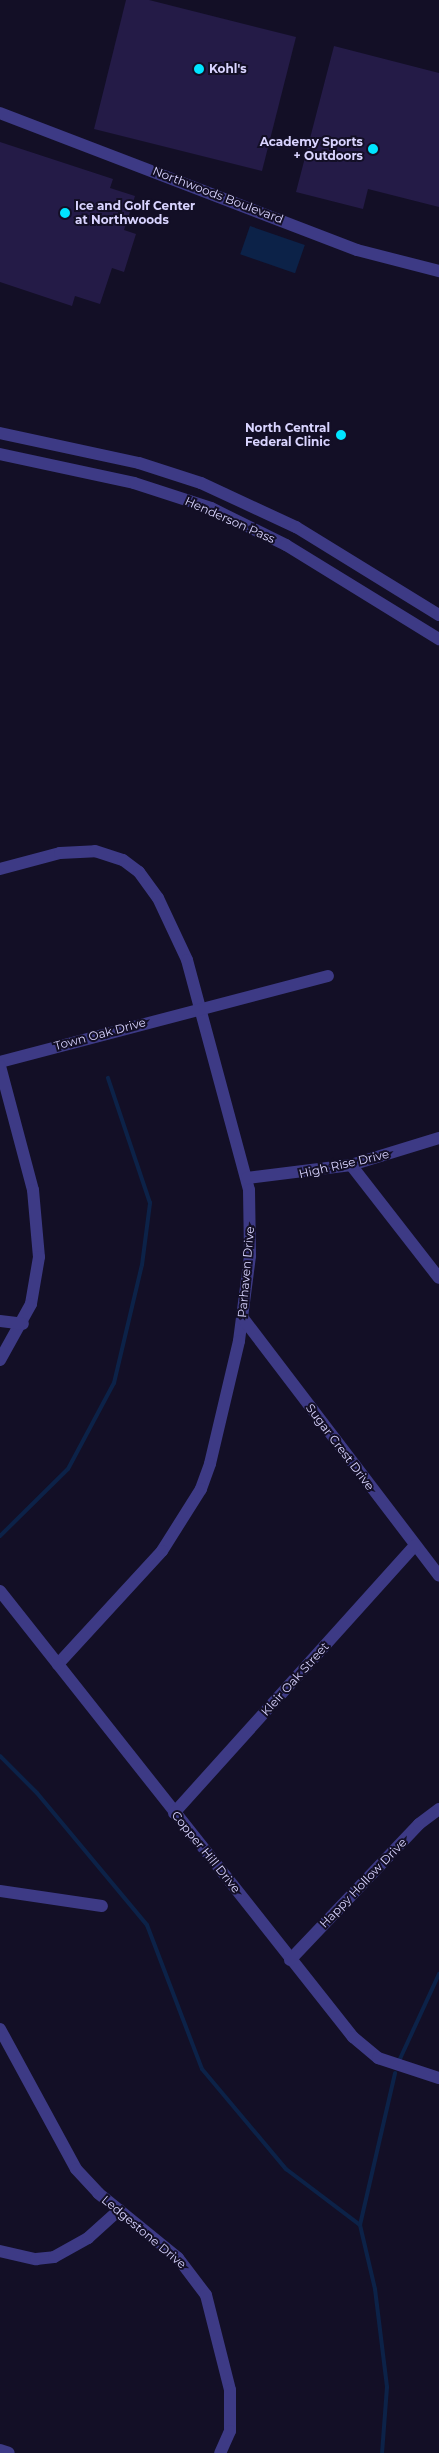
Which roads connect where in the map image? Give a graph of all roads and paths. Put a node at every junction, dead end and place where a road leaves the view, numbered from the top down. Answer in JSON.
{"nodes":[{"id":1,"x":0,"y":113,"type":"edge"},
{"id":2,"x":439,"y":271,"type":"edge"},
{"id":3,"x":0,"y":433,"type":"edge"},
{"id":4,"x":0,"y":454,"type":"edge"},
{"id":5,"x":439,"y":615,"type":"edge"},
{"id":6,"x":439,"y":639,"type":"edge"},
{"id":7,"x":0,"y":869,"type":"edge"},
{"id":8,"x":328,"y":976,"type":"dead end"},
{"id":9,"x":200,"y":1007,"type":"junction"},
{"id":10,"x":0,"y":1064,"type":"edge"},
{"id":11,"x":439,"y":1138,"type":"edge"},
{"id":12,"x":351,"y":1165,"type":"junction"},
{"id":13,"x":247,"y":1178,"type":"junction"},
{"id":14,"x":439,"y":1278,"type":"edge"},
{"id":15,"x":242,"y":1317,"type":"junction"},
{"id":16,"x":0,"y":1321,"type":"edge"},
{"id":17,"x":23,"y":1324,"type":"junction"},
{"id":18,"x":0,"y":1360,"type":"edge"},
{"id":19,"x":415,"y":1545,"type":"junction"},
{"id":20,"x":439,"y":1576,"type":"edge"},
{"id":21,"x":0,"y":1591,"type":"edge"},
{"id":22,"x":58,"y":1664,"type":"junction"},
{"id":23,"x":439,"y":1810,"type":"edge"},
{"id":24,"x":174,"y":1813,"type":"junction"},
{"id":25,"x":0,"y":1892,"type":"edge"},
{"id":26,"x":102,"y":1906,"type":"dead end"},
{"id":27,"x":290,"y":1960,"type":"junction"},
{"id":28,"x":0,"y":2029,"type":"edge"},
{"id":29,"x":439,"y":2078,"type":"edge"},
{"id":30,"x":119,"y":2210,"type":"junction"},
{"id":31,"x":0,"y":2251,"type":"edge"},
{"id":32,"x":0,"y":2450,"type":"edge"},
{"id":33,"x":9,"y":2453,"type":"edge"},
{"id":34,"x":220,"y":2453,"type":"edge"}],
"edges":[{"from":1,"to":2,"type":"street","name":"Northwoods Boulevard"},
{"from":3,"to":5,"type":"street","name":"Henderson Pass"},
{"from":4,"to":6,"type":"street","name":"Henderson Pass"},
{"from":7,"to":9,"type":"street","name":"Parhaven Drive"},
{"from":8,"to":9,"type":"street","name":"Town Oak Drive"},
{"from":9,"to":10,"type":"street","name":"Town Oak Drive"},
{"from":9,"to":13,"type":"street","name":"Parhaven Drive"},
{"from":10,"to":17,"type":"street"},
{"from":11,"to":12,"type":"street","name":"High Rise Drive"},
{"from":12,"to":13,"type":"street","name":"High Rise Drive"},
{"from":12,"to":14,"type":"street"},
{"from":13,"to":15,"type":"street","name":"Parhaven Drive"},
{"from":15,"to":19,"type":"street","name":"Sugar Crest Drive"},
{"from":15,"to":22,"type":"street","name":"Parhaven Drive"},
{"from":16,"to":17,"type":"street"},
{"from":17,"to":18,"type":"street"},
{"from":19,"to":20,"type":"street","name":"Sugar Crest Drive"},
{"from":19,"to":24,"type":"street","name":"Kleir Oak Street"},
{"from":21,"to":22,"type":"street","name":"Copper Hill Drive"},
{"from":22,"to":24,"type":"street","name":"Copper Hill Drive"},
{"from":23,"to":27,"type":"street","name":"Happy Hollow Drive"},
{"from":24,"to":27,"type":"street","name":"Copper Hill Drive"},
{"from":25,"to":26,"type":"street"},
{"from":27,"to":29,"type":"street","name":"Copper Hill Drive"},
{"from":28,"to":30,"type":"street","name":"Ledgestone Drive"},
{"from":30,"to":31,"type":"street"},
{"from":30,"to":34,"type":"street","name":"Ledgestone Drive"},
{"from":32,"to":33,"type":"street"}]}
